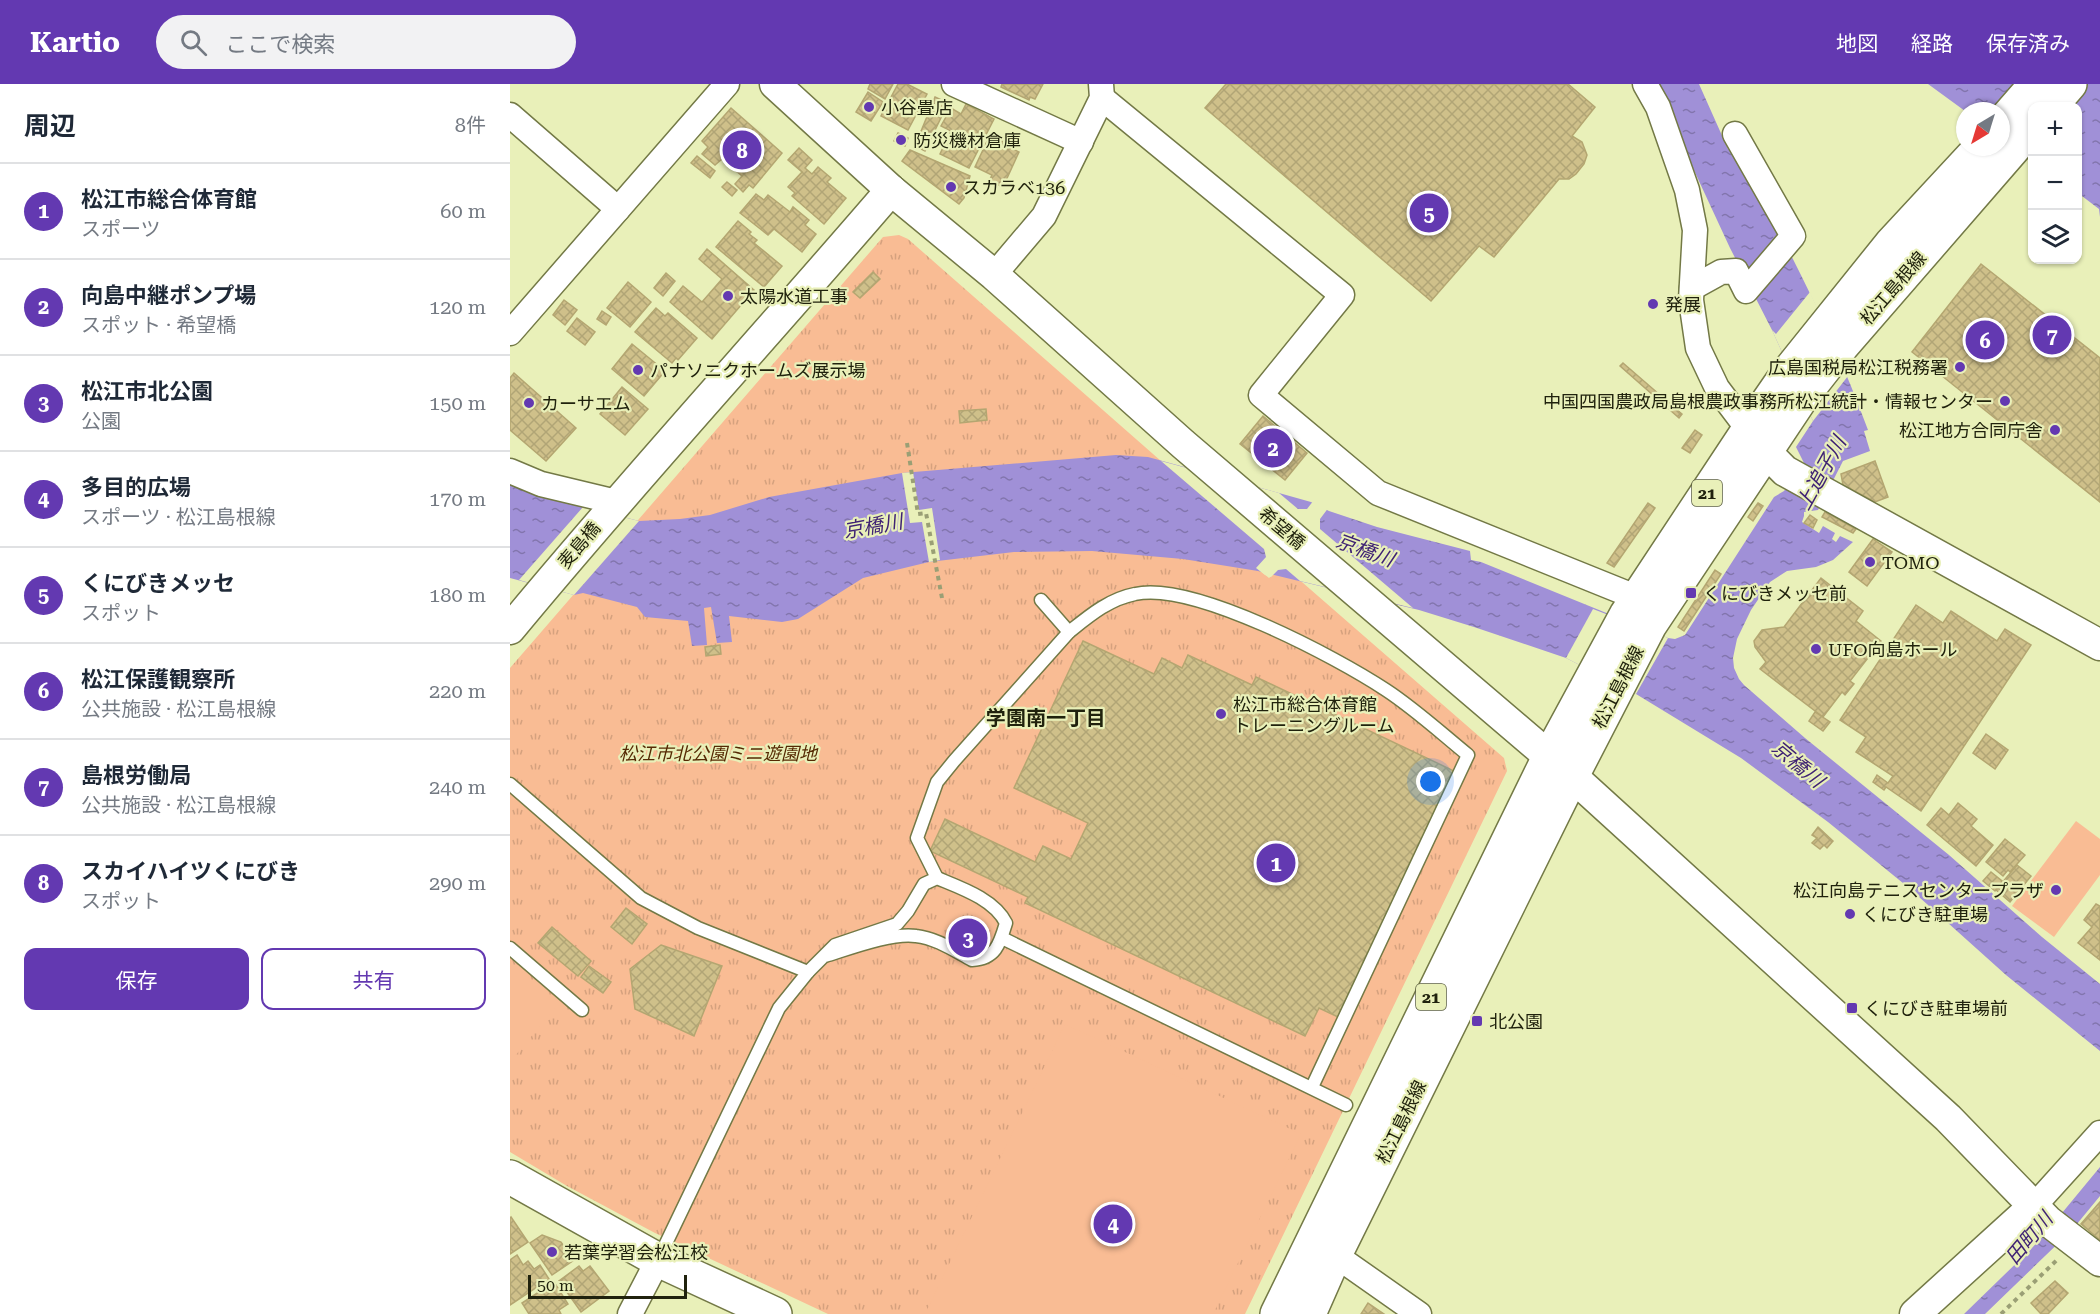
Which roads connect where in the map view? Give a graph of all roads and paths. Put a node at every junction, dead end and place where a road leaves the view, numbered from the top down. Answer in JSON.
{"nodes":[{"id":1,"x":727,"y":84,"type":"edge"},
{"id":2,"x":774,"y":84,"type":"edge"},
{"id":3,"x":954,"y":84,"type":"edge"},
{"id":4,"x":1645,"y":84,"type":"edge"},
{"id":5,"x":2036,"y":84,"type":"edge"},
{"id":6,"x":2070,"y":84,"type":"edge"},
{"id":7,"x":1102,"y":91,"type":"edge"},
{"id":8,"x":2054,"y":102,"type":"edge"},
{"id":9,"x":2010,"y":114,"type":"edge"},
{"id":10,"x":510,"y":115,"type":"edge"},
{"id":11,"x":2028,"y":131,"type":"edge"},
{"id":12,"x":1735,"y":134,"type":"dead end"},
{"id":13,"x":1081,"y":142,"type":"junction"},
{"id":14,"x":1978,"y":156,"type":"edge"},
{"id":15,"x":1968,"y":181,"type":"junction"},
{"id":16,"x":891,"y":190,"type":"junction"},
{"id":17,"x":618,"y":209,"type":"junction"},
{"id":18,"x":994,"y":275,"type":"junction"},
{"id":19,"x":1692,"y":288,"type":"junction"},
{"id":20,"x":510,"y":333,"type":"edge"},
{"id":21,"x":907,"y":443,"type":"dead end"},
{"id":22,"x":1766,"y":450,"type":"junction"},
{"id":23,"x":510,"y":471,"type":"edge"},
{"id":24,"x":616,"y":502,"type":"junction"},
{"id":25,"x":942,"y":598,"type":"dead end"},
{"id":26,"x":1041,"y":600,"type":"dead end"},
{"id":27,"x":1638,"y":613,"type":"junction"},
{"id":28,"x":510,"y":629,"type":"edge"},
{"id":29,"x":1069,"y":632,"type":"junction"},
{"id":30,"x":2100,"y":645,"type":"edge"},
{"id":31,"x":1561,"y":766,"type":"junction"},
{"id":32,"x":510,"y":784,"type":"edge"},
{"id":33,"x":937,"y":878,"type":"junction"},
{"id":34,"x":1002,"y":938,"type":"junction"},
{"id":35,"x":510,"y":948,"type":"edge"},
{"id":36,"x":825,"y":956,"type":"junction"},
{"id":37,"x":808,"y":972,"type":"junction"},
{"id":38,"x":582,"y":1010,"type":"dead end"},
{"id":39,"x":1312,"y":1087,"type":"junction"},
{"id":40,"x":1346,"y":1105,"type":"dead end"},
{"id":41,"x":2100,"y":1133,"type":"edge"},
{"id":42,"x":510,"y":1177,"type":"edge"},
{"id":43,"x":2041,"y":1213,"type":"junction"},
{"id":44,"x":2071,"y":1240,"type":"junction"},
{"id":45,"x":1335,"y":1255,"type":"junction"},
{"id":46,"x":658,"y":1260,"type":"junction"},
{"id":47,"x":2100,"y":1261,"type":"edge"},
{"id":48,"x":630,"y":1314,"type":"edge"},
{"id":49,"x":775,"y":1314,"type":"edge"},
{"id":50,"x":1277,"y":1314,"type":"edge"},
{"id":51,"x":1308,"y":1314,"type":"edge"},
{"id":52,"x":1419,"y":1314,"type":"edge"},
{"id":53,"x":1916,"y":1314,"type":"edge"},
{"id":54,"x":2001,"y":1314,"type":"edge"}],
"edges":[{"from":1,"to":17,"type":"street"},
{"from":2,"to":16,"type":"street","name":"希望橋"},
{"from":3,"to":13,"type":"street"},
{"from":4,"to":19,"type":"street"},
{"from":5,"to":9,"type":"main road"},
{"from":6,"to":8,"type":"main road"},
{"from":7,"to":13,"type":"street"},
{"from":7,"to":27,"type":"street"},
{"from":10,"to":17,"type":"street"},
{"from":11,"to":15,"type":"main road","name":"松江島根線","number":"21"},
{"from":12,"to":19,"type":"street"},
{"from":13,"to":18,"type":"street"},
{"from":14,"to":15,"type":"main road","name":"松江島根線","number":"21"},
{"from":15,"to":22,"type":"main road","name":"松江島根線","number":"21"},
{"from":16,"to":18,"type":"street","name":"希望橋"},
{"from":16,"to":24,"type":"street","name":"麦島橋"},
{"from":17,"to":20,"type":"street"},
{"from":18,"to":31,"type":"street","name":"希望橋"},
{"from":19,"to":22,"type":"street"},
{"from":21,"to":25,"type":"path"},
{"from":22,"to":27,"type":"main road","name":"松江島根線","number":"21"},
{"from":22,"to":30,"type":"street"},
{"from":23,"to":24,"type":"street"},
{"from":24,"to":28,"type":"street","name":"麦島橋"},
{"from":26,"to":29,"type":"lane"},
{"from":27,"to":31,"type":"main road","name":"松江島根線","number":"21"},
{"from":29,"to":33,"type":"lane"},
{"from":29,"to":39,"type":"lane"},
{"from":31,"to":43,"type":"street","name":"希望橋"},
{"from":31,"to":45,"type":"main road","name":"松江島根線","number":"21"},
{"from":31,"to":50,"type":"main road","name":"松江島根線","number":"21"},
{"from":32,"to":37,"type":"lane"},
{"from":33,"to":34,"type":"lane"},
{"from":33,"to":36,"type":"lane"},
{"from":34,"to":36,"type":"lane"},
{"from":34,"to":39,"type":"lane"},
{"from":35,"to":38,"type":"lane"},
{"from":36,"to":37,"type":"lane"},
{"from":37,"to":46,"type":"lane"},
{"from":39,"to":40,"type":"lane"},
{"from":41,"to":43,"type":"street"},
{"from":42,"to":46,"type":"main road"},
{"from":43,"to":44,"type":"street","name":"希望橋"},
{"from":43,"to":53,"type":"street"},
{"from":44,"to":47,"type":"street","name":"希望橋"},
{"from":44,"to":54,"type":"path"},
{"from":45,"to":51,"type":"main road","name":"松江島根線","number":"21"},
{"from":45,"to":52,"type":"street"},
{"from":46,"to":48,"type":"street"},
{"from":46,"to":49,"type":"main road"}]}
